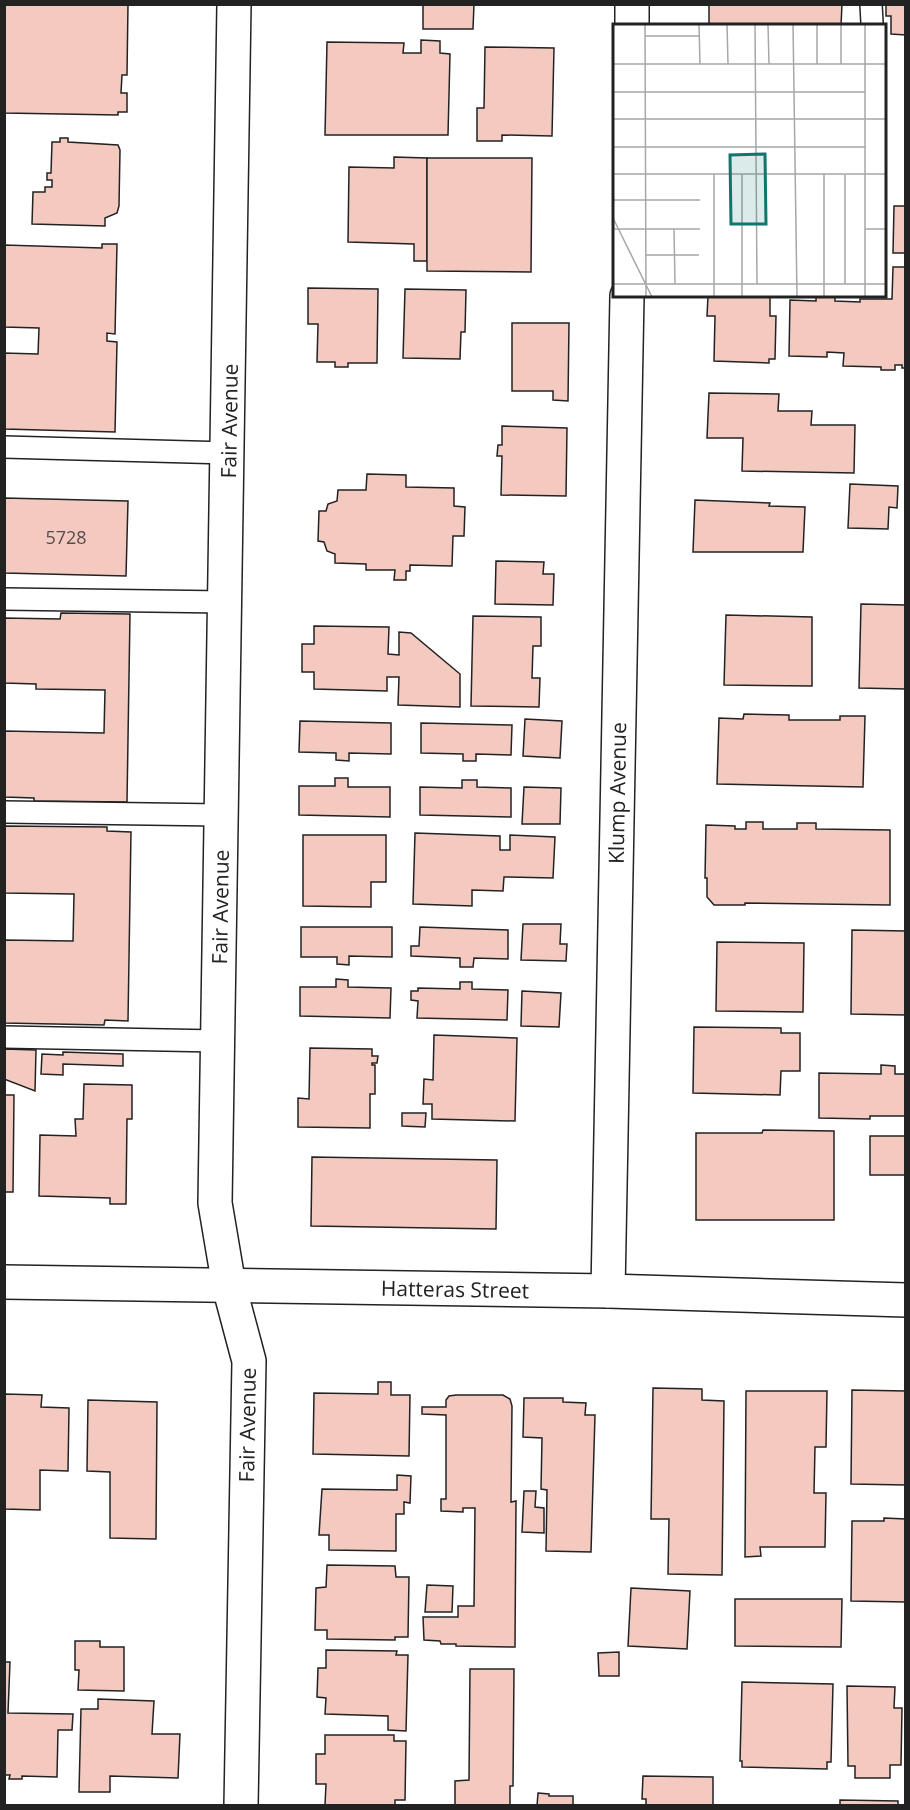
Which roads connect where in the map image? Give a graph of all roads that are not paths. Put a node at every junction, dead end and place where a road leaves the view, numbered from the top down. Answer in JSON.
{"nodes":[{"id":1,"x":234,"y":4,"type":"edge"},
{"id":2,"x":632,"y":4,"type":"edge"},
{"id":3,"x":632,"y":24,"type":"edge"},
{"id":4,"x":627,"y":297,"type":"edge"},
{"id":5,"x":4,"y":447,"type":"edge"},
{"id":6,"x":228,"y":453,"type":"junction"},
{"id":7,"x":4,"y":599,"type":"edge"},
{"id":8,"x":226,"y":602,"type":"junction"},
{"id":9,"x":4,"y":812,"type":"edge"},
{"id":10,"x":221,"y":815,"type":"junction"},
{"id":11,"x":4,"y":1037,"type":"edge"},
{"id":12,"x":218,"y":1041,"type":"junction"},
{"id":13,"x":4,"y":1282,"type":"edge"},
{"id":14,"x":229,"y":1286,"type":"junction"},
{"id":15,"x":608,"y":1291,"type":"junction"},
{"id":16,"x":906,"y":1300,"type":"edge"},
{"id":17,"x":241,"y":1806,"type":"edge"}],
"edges":[{"from":1,"to":6,"type":"street","name":"Fair Avenue"},
{"from":2,"to":3,"type":"street"},
{"from":4,"to":15,"type":"street","name":"Klump Avenue"},
{"from":5,"to":6,"type":"lane"},
{"from":6,"to":8,"type":"street","name":"Fair Avenue"},
{"from":7,"to":8,"type":"lane"},
{"from":8,"to":10,"type":"street","name":"Fair Avenue"},
{"from":9,"to":10,"type":"lane"},
{"from":10,"to":12,"type":"street","name":"Fair Avenue"},
{"from":11,"to":12,"type":"lane"},
{"from":12,"to":14,"type":"street","name":"Fair Avenue"},
{"from":13,"to":14,"type":"street","name":"Hatteras Street"},
{"from":14,"to":15,"type":"street","name":"Hatteras Street"},
{"from":14,"to":17,"type":"street","name":"Fair Avenue"},
{"from":15,"to":16,"type":"street","name":"Hatteras Street"}]}
